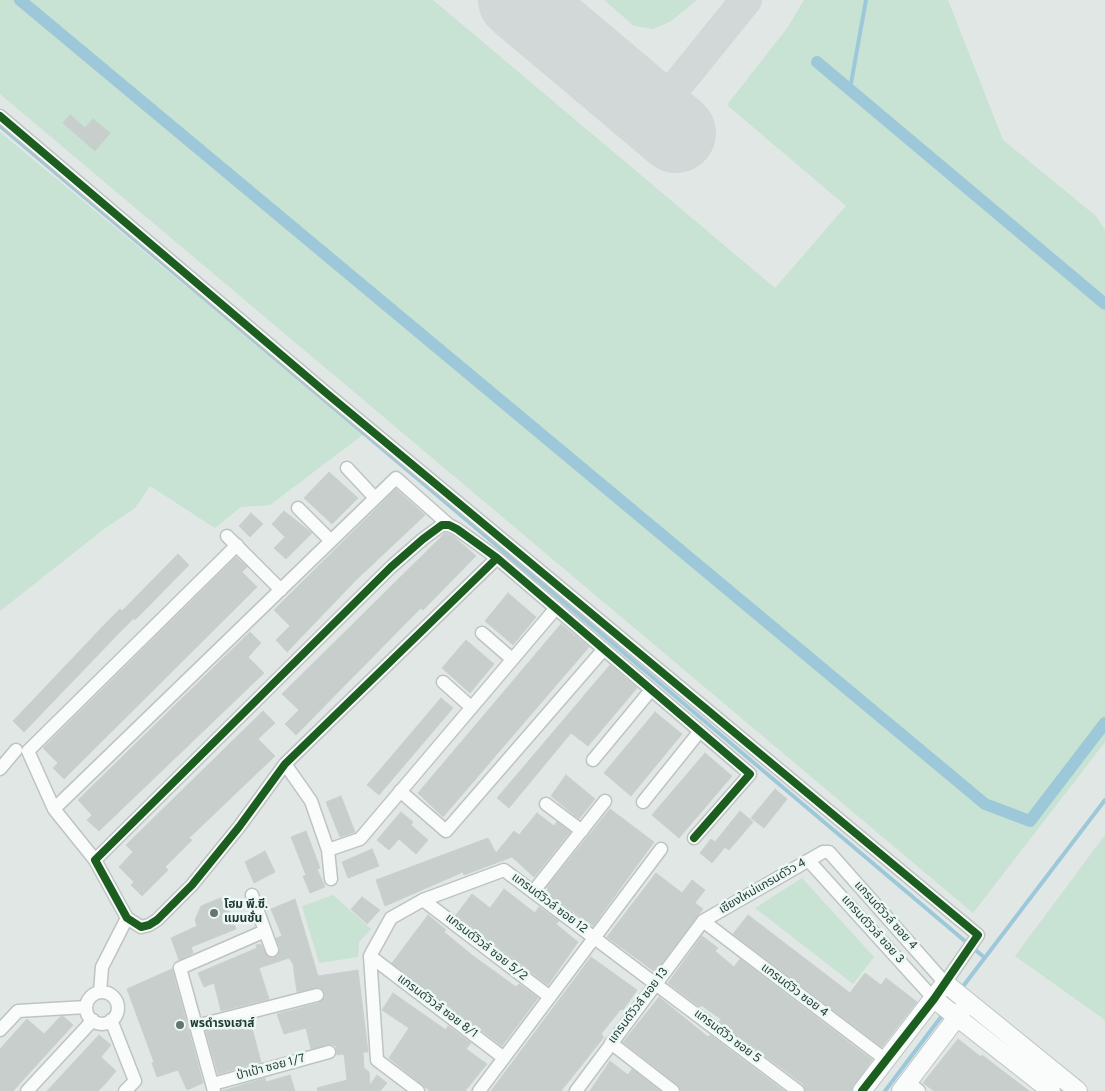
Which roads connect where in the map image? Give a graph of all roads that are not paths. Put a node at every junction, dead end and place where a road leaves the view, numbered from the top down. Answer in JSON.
{"nodes":[{"id":1,"x":0,"y":116,"type":"edge"},
{"id":2,"x":347,"y":468,"type":"dead end"},
{"id":3,"x":375,"y":498,"type":"junction"},
{"id":4,"x":298,"y":508,"type":"dead end"},
{"id":5,"x":448,"y":525,"type":"junction"},
{"id":6,"x":227,"y":536,"type":"dead end"},
{"id":7,"x":331,"y":541,"type":"junction"},
{"id":8,"x":237,"y":545,"type":"junction"},
{"id":9,"x":497,"y":558,"type":"junction"},
{"id":10,"x":280,"y":590,"type":"junction"},
{"id":11,"x":556,"y":608,"type":"junction"},
{"id":12,"x":482,"y":633,"type":"dead end"},
{"id":13,"x":604,"y":649,"type":"junction"},
{"id":14,"x":512,"y":659,"type":"junction"},
{"id":15,"x":442,"y":682,"type":"dead end"},
{"id":16,"x":651,"y":690,"type":"junction"},
{"id":17,"x":471,"y":707,"type":"junction"},
{"id":18,"x":700,"y":731,"type":"junction"},
{"id":19,"x":16,"y":750,"type":"dead end"},
{"id":20,"x":593,"y":760,"type":"dead end"},
{"id":21,"x":285,"y":764,"type":"junction"},
{"id":22,"x":0,"y":769,"type":"edge"},
{"id":23,"x":400,"y":791,"type":"junction"},
{"id":24,"x":604,"y":801,"type":"dead end"},
{"id":25,"x":643,"y":802,"type":"dead end"},
{"id":26,"x":546,"y":804,"type":"dead end"},
{"id":27,"x":54,"y":810,"type":"junction"},
{"id":28,"x":582,"y":831,"type":"junction"},
{"id":29,"x":694,"y":838,"type":"dead end"},
{"id":30,"x":661,"y":849,"type":"dead end"},
{"id":31,"x":328,"y":850,"type":"junction"},
{"id":32,"x":823,"y":852,"type":"joint"},
{"id":33,"x":95,"y":860,"type":"junction"},
{"id":34,"x":809,"y":861,"type":"junction"},
{"id":35,"x":331,"y":879,"type":"dead end"},
{"id":36,"x":533,"y":892,"type":"junction"},
{"id":37,"x":252,"y":895,"type":"dead end"},
{"id":38,"x":423,"y":900,"type":"junction"},
{"id":39,"x":127,"y":918,"type":"junction"},
{"id":40,"x":703,"y":922,"type":"junction"},
{"id":41,"x":264,"y":930,"type":"junction"},
{"id":42,"x":594,"y":938,"type":"junction"},
{"id":43,"x":272,"y":950,"type":"dead end"},
{"id":44,"x":370,"y":956,"type":"junction"},
{"id":45,"x":656,"y":984,"type":"junction"},
{"id":46,"x":948,"y":985,"type":"junction"},
{"id":47,"x":100,"y":992,"type":"junction"},
{"id":48,"x":317,"y":995,"type":"dead end"},
{"id":49,"x":550,"y":997,"type":"junction"},
{"id":50,"x":936,"y":1000,"type":"junction"},
{"id":51,"x":967,"y":1000,"type":"junction"},
{"id":52,"x":86,"y":1007,"type":"junction"},
{"id":53,"x":956,"y":1015,"type":"junction"},
{"id":54,"x":92,"y":1020,"type":"junction"},
{"id":55,"x":112,"y":1020,"type":"junction"},
{"id":56,"x":196,"y":1026,"type":"junction"},
{"id":57,"x":0,"y":1030,"type":"edge"},
{"id":58,"x":611,"y":1043,"type":"junction"},
{"id":59,"x":329,"y":1052,"type":"dead end"},
{"id":60,"x":504,"y":1058,"type":"junction"},
{"id":61,"x":886,"y":1060,"type":"junction"},
{"id":62,"x":214,"y":1088,"type":"edge"},
{"id":63,"x":909,"y":1088,"type":"edge"},
{"id":64,"x":27,"y":1091,"type":"edge"},
{"id":65,"x":126,"y":1091,"type":"edge"},
{"id":66,"x":418,"y":1091,"type":"edge"},
{"id":67,"x":479,"y":1091,"type":"edge"},
{"id":68,"x":576,"y":1091,"type":"edge"},
{"id":69,"x":673,"y":1091,"type":"edge"},
{"id":70,"x":798,"y":1091,"type":"edge"},
{"id":71,"x":862,"y":1091,"type":"edge"},
{"id":72,"x":1051,"y":1091,"type":"edge"},
{"id":73,"x":1078,"y":1091,"type":"edge"}],
"edges":[{"from":1,"to":46,"type":"street"},
{"from":2,"to":3,"type":"street"},
{"from":3,"to":5,"type":"street"},
{"from":3,"to":7,"type":"street"},
{"from":4,"to":7,"type":"street"},
{"from":5,"to":9,"type":"street"},
{"from":5,"to":33,"type":"street"},
{"from":6,"to":8,"type":"street"},
{"from":7,"to":10,"type":"street"},
{"from":8,"to":10,"type":"street"},
{"from":8,"to":27,"type":"street"},
{"from":9,"to":11,"type":"street"},
{"from":9,"to":21,"type":"street"},
{"from":10,"to":27,"type":"street"},
{"from":11,"to":13,"type":"street"},
{"from":11,"to":14,"type":"street"},
{"from":12,"to":14,"type":"street"},
{"from":13,"to":16,"type":"street"},
{"from":13,"to":23,"type":"street"},
{"from":14,"to":17,"type":"street"},
{"from":15,"to":17,"type":"street"},
{"from":16,"to":18,"type":"street"},
{"from":16,"to":20,"type":"street"},
{"from":17,"to":23,"type":"street"},
{"from":18,"to":25,"type":"street"},
{"from":18,"to":29,"type":"street"},
{"from":19,"to":22,"type":"street"},
{"from":21,"to":31,"type":"street"},
{"from":21,"to":39,"type":"street"},
{"from":23,"to":31,"type":"street"},
{"from":24,"to":28,"type":"street"},
{"from":26,"to":28,"type":"street"},
{"from":27,"to":33,"type":"street"},
{"from":28,"to":36,"type":"street"},
{"from":30,"to":42,"type":"street"},
{"from":31,"to":35,"type":"street"},
{"from":32,"to":34,"type":"street","name":"เชียงใหม่แกรนด์วิว 4"},
{"from":32,"to":46,"type":"street","name":"แกรนด์วิวล์ ซอย 4"},
{"from":33,"to":39,"type":"street"},
{"from":34,"to":40,"type":"street","name":"เชียงใหม่แกรนด์วิว 4"},
{"from":34,"to":50,"type":"street","name":"แกรนด์วิวล์ ซอย 3"},
{"from":36,"to":38,"type":"street","name":"แกรนด์วิวล์ ซอย 12"},
{"from":36,"to":42,"type":"street","name":"แกรนด์วิวล์ ซอย 12"},
{"from":37,"to":41,"type":"street"},
{"from":38,"to":44,"type":"street"},
{"from":38,"to":49,"type":"street","name":"แกรนด์วิวล์ ซอย 5/2"},
{"from":39,"to":47,"type":"street"},
{"from":40,"to":45,"type":"street","name":"แกรนด์วิวล์ ซอย 13"},
{"from":40,"to":61,"type":"street","name":"แกรนด์วิว ซอย 4"},
{"from":41,"to":43,"type":"street"},
{"from":41,"to":56,"type":"street"},
{"from":42,"to":45,"type":"street","name":"แกรนด์วิวล์ ซอย 12"},
{"from":42,"to":49,"type":"street"},
{"from":44,"to":60,"type":"street","name":"แกรนด์วิวล์ ซอย 8/1"},
{"from":44,"to":66,"type":"street"},
{"from":45,"to":58,"type":"street","name":"แกรนด์วิวล์ ซอย 13"},
{"from":45,"to":70,"type":"street","name":"แกรนด์วิว ซอย 5"},
{"from":46,"to":50,"type":"street"},
{"from":46,"to":51,"type":"street"},
{"from":47,"to":52,"type":"street"},
{"from":47,"to":55,"type":"street"},
{"from":48,"to":56,"type":"street"},
{"from":49,"to":60,"type":"street"},
{"from":50,"to":53,"type":"street"},
{"from":50,"to":61,"type":"street"},
{"from":51,"to":53,"type":"street"},
{"from":51,"to":73,"type":"street"},
{"from":52,"to":54,"type":"street"},
{"from":52,"to":57,"type":"street"},
{"from":53,"to":63,"type":"street"},
{"from":53,"to":72,"type":"street"},
{"from":54,"to":55,"type":"street"},
{"from":54,"to":64,"type":"street"},
{"from":55,"to":65,"type":"street"},
{"from":56,"to":62,"type":"street"},
{"from":58,"to":68,"type":"street","name":"แกรนด์วิวล์ ซอย 13"},
{"from":58,"to":69,"type":"street"},
{"from":59,"to":62,"type":"street","name":"ป่าเป้า ซอย 1/7"},
{"from":60,"to":67,"type":"street"},
{"from":61,"to":71,"type":"street"}]}
